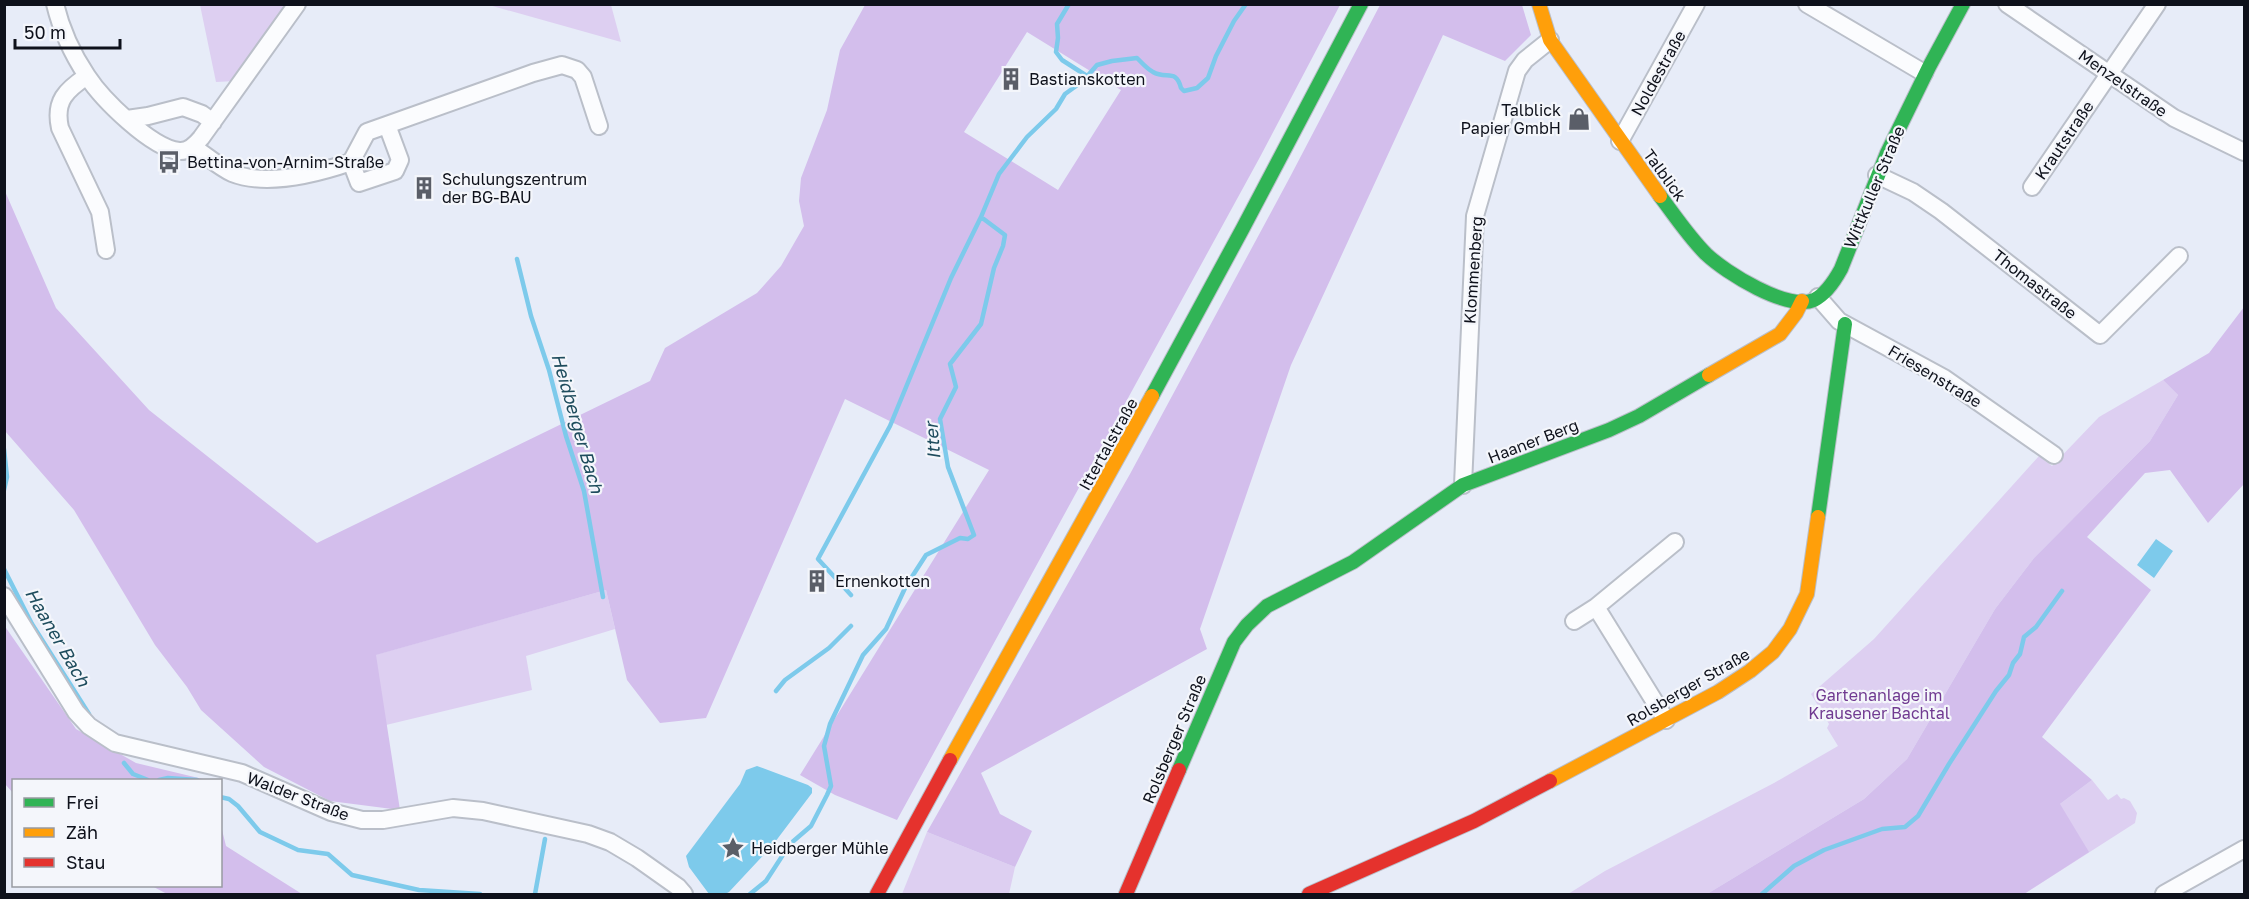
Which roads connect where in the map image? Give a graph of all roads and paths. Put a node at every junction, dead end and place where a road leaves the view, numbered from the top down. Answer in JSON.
{"nodes":[{"id":1,"x":55,"y":4,"type":"edge"},
{"id":2,"x":297,"y":4,"type":"edge"},
{"id":3,"x":1361,"y":4,"type":"edge"},
{"id":4,"x":1539,"y":4,"type":"edge"},
{"id":5,"x":1696,"y":4,"type":"edge"},
{"id":6,"x":1806,"y":4,"type":"edge"},
{"id":7,"x":1963,"y":4,"type":"edge"},
{"id":8,"x":2007,"y":4,"type":"edge"},
{"id":9,"x":2157,"y":4,"type":"edge"},
{"id":10,"x":1550,"y":40,"type":"junction"},
{"id":11,"x":1924,"y":73,"type":"junction"},
{"id":12,"x":2109,"y":73,"type":"junction"},
{"id":13,"x":87,"y":76,"type":"junction"},
{"id":14,"x":127,"y":119,"type":"junction"},
{"id":15,"x":213,"y":122,"type":"junction"},
{"id":16,"x":387,"y":125,"type":"junction"},
{"id":17,"x":599,"y":126,"type":"dead end"},
{"id":18,"x":1620,"y":141,"type":"junction"},
{"id":19,"x":193,"y":147,"type":"junction"},
{"id":20,"x":2244,"y":152,"type":"edge"},
{"id":21,"x":351,"y":162,"type":"junction"},
{"id":22,"x":1877,"y":175,"type":"junction"},
{"id":23,"x":2032,"y":187,"type":"dead end"},
{"id":24,"x":106,"y":250,"type":"dead end"},
{"id":25,"x":2178,"y":256,"type":"dead end"},
{"id":26,"x":1810,"y":299,"type":"junction"},
{"id":27,"x":1845,"y":324,"type":"junction"},
{"id":28,"x":2054,"y":455,"type":"dead end"},
{"id":29,"x":1463,"y":485,"type":"junction"},
{"id":30,"x":1675,"y":542,"type":"dead end"},
{"id":31,"x":4,"y":596,"type":"edge"},
{"id":32,"x":1267,"y":606,"type":"joint"},
{"id":33,"x":1596,"y":607,"type":"junction"},
{"id":34,"x":1574,"y":621,"type":"dead end"},
{"id":35,"x":1666,"y":720,"type":"junction"},
{"id":36,"x":2244,"y":849,"type":"edge"},
{"id":37,"x":684,"y":894,"type":"edge"},
{"id":38,"x":877,"y":894,"type":"edge"},
{"id":39,"x":1126,"y":894,"type":"edge"},
{"id":40,"x":1309,"y":894,"type":"edge"},
{"id":41,"x":2164,"y":894,"type":"edge"}],
"edges":[{"from":1,"to":13,"type":"street"},
{"from":2,"to":15,"type":"street"},
{"from":3,"to":38,"type":"street","name":"Ittertalstraße"},
{"from":4,"to":10,"type":"street","name":"Talblick"},
{"from":5,"to":18,"type":"street","name":"Noldestraße"},
{"from":6,"to":11,"type":"street"},
{"from":7,"to":11,"type":"street","name":"Wittkuller Straße"},
{"from":8,"to":12,"type":"street","name":"Menzelstraße"},
{"from":9,"to":12,"type":"street","name":"Krautstraße"},
{"from":10,"to":18,"type":"street","name":"Talblick"},
{"from":10,"to":29,"type":"street","name":"Klommenberg"},
{"from":11,"to":22,"type":"street","name":"Wittkuller Straße"},
{"from":12,"to":20,"type":"street","name":"Menzelstraße"},
{"from":12,"to":23,"type":"street","name":"Krautstraße"},
{"from":13,"to":14,"type":"street"},
{"from":13,"to":24,"type":"street"},
{"from":14,"to":15,"type":"street"},
{"from":14,"to":19,"type":"street"},
{"from":15,"to":19,"type":"street"},
{"from":16,"to":17,"type":"street"},
{"from":16,"to":21,"type":"street"},
{"from":16,"to":21,"type":"street"},
{"from":18,"to":26,"type":"street","name":"Talblick"},
{"from":19,"to":21,"type":"street"},
{"from":22,"to":25,"type":"street","name":"Thomastraße"},
{"from":22,"to":26,"type":"street","name":"Wittkuller Straße"},
{"from":26,"to":27,"type":"street","name":"Friesenstraße"},
{"from":26,"to":29,"type":"street","name":"Haaner Berg"},
{"from":27,"to":28,"type":"street","name":"Friesenstraße"},
{"from":27,"to":35,"type":"street","name":"Rolsberger Straße"},
{"from":29,"to":32,"type":"street","name":"Haaner Berg"},
{"from":30,"to":33,"type":"street"},
{"from":31,"to":37,"type":"street","name":"Walder Straße"},
{"from":32,"to":39,"type":"street","name":"Rolsberger Straße"},
{"from":33,"to":34,"type":"street"},
{"from":33,"to":35,"type":"street"},
{"from":35,"to":40,"type":"street","name":"Rolsberger Straße"},
{"from":36,"to":41,"type":"street"}]}
